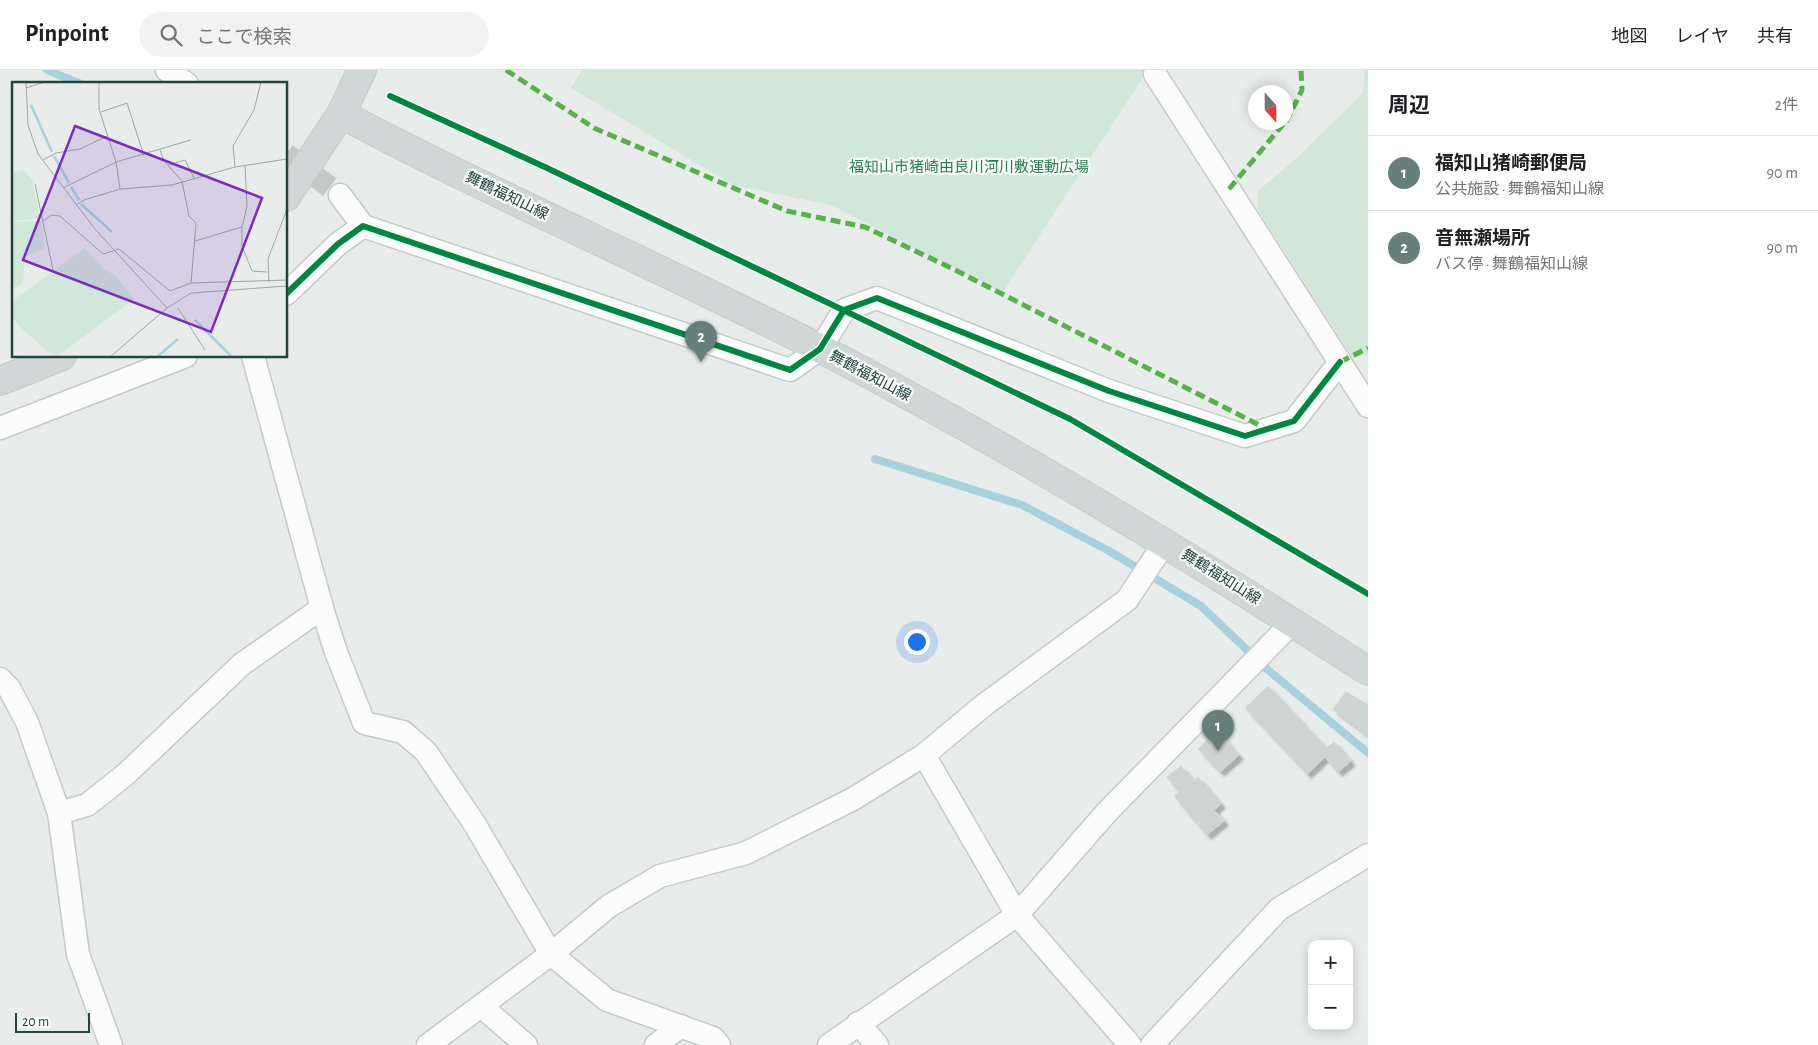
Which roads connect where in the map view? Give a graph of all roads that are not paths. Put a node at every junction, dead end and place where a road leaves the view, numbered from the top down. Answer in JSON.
{"nodes":[{"id":1,"x":167,"y":70,"type":"edge"},
{"id":2,"x":361,"y":71,"type":"edge"},
{"id":3,"x":1155,"y":74,"type":"dead end"},
{"id":4,"x":183,"y":82,"type":"edge"},
{"id":5,"x":340,"y":114,"type":"junction"},
{"id":6,"x":288,"y":194,"type":"edge"},
{"id":7,"x":340,"y":195,"type":"tunnel mouth"},
{"id":8,"x":363,"y":226,"type":"junction"},
{"id":9,"x":288,"y":292,"type":"edge"},
{"id":10,"x":820,"y":349,"type":"junction"},
{"id":11,"x":57,"y":358,"type":"edge"},
{"id":12,"x":181,"y":358,"type":"edge"},
{"id":13,"x":254,"y":358,"type":"edge"},
{"id":14,"x":1340,"y":362,"type":"junction"},
{"id":15,"x":0,"y":381,"type":"edge"},
{"id":16,"x":1368,"y":406,"type":"edge"},
{"id":17,"x":0,"y":428,"type":"edge"},
{"id":18,"x":1165,"y":542,"type":"junction"},
{"id":19,"x":322,"y":608,"type":"junction"},
{"id":20,"x":1293,"y":622,"type":"junction"},
{"id":21,"x":1368,"y":670,"type":"edge"},
{"id":22,"x":0,"y":680,"type":"edge"},
{"id":23,"x":924,"y":755,"type":"junction"},
{"id":24,"x":59,"y":813,"type":"junction"},
{"id":25,"x":1368,"y":855,"type":"edge"},
{"id":26,"x":1017,"y":915,"type":"junction"},
{"id":27,"x":551,"y":954,"type":"junction"},
{"id":28,"x":481,"y":1006,"type":"junction"},
{"id":29,"x":858,"y":1023,"type":"junction"},
{"id":30,"x":680,"y":1026,"type":"junction"},
{"id":31,"x":112,"y":1045,"type":"edge"},
{"id":32,"x":428,"y":1045,"type":"edge"},
{"id":33,"x":526,"y":1045,"type":"edge"},
{"id":34,"x":656,"y":1045,"type":"edge"},
{"id":35,"x":719,"y":1045,"type":"edge"},
{"id":36,"x":829,"y":1045,"type":"edge"},
{"id":37,"x":877,"y":1045,"type":"edge"},
{"id":38,"x":1130,"y":1045,"type":"edge"},
{"id":39,"x":1152,"y":1045,"type":"edge"}],
"edges":[{"from":1,"to":4,"type":"street"},
{"from":2,"to":5,"type":"main road"},
{"from":3,"to":14,"type":"street"},
{"from":5,"to":6,"type":"main road"},
{"from":5,"to":10,"type":"main road","name":"舞鶴福知山線"},
{"from":7,"to":8,"type":"street"},
{"from":8,"to":9,"type":"street"},
{"from":8,"to":10,"type":"street"},
{"from":10,"to":14,"type":"street"},
{"from":10,"to":18,"type":"main road","name":"舞鶴福知山線"},
{"from":11,"to":15,"type":"main road"},
{"from":12,"to":17,"type":"street"},
{"from":13,"to":19,"type":"street"},
{"from":14,"to":16,"type":"street"},
{"from":18,"to":20,"type":"main road","name":"舞鶴福知山線"},
{"from":18,"to":23,"type":"street"},
{"from":19,"to":24,"type":"street"},
{"from":19,"to":27,"type":"street"},
{"from":20,"to":21,"type":"main road","name":"舞鶴福知山線"},
{"from":20,"to":26,"type":"street"},
{"from":22,"to":24,"type":"street"},
{"from":23,"to":26,"type":"street"},
{"from":23,"to":27,"type":"street"},
{"from":24,"to":31,"type":"street"},
{"from":25,"to":39,"type":"street"},
{"from":26,"to":29,"type":"street"},
{"from":26,"to":38,"type":"street"},
{"from":27,"to":28,"type":"street"},
{"from":27,"to":30,"type":"street"},
{"from":28,"to":32,"type":"street"},
{"from":28,"to":33,"type":"street"},
{"from":29,"to":36,"type":"street"},
{"from":29,"to":37,"type":"street"},
{"from":30,"to":34,"type":"street"},
{"from":30,"to":35,"type":"street"}]}
